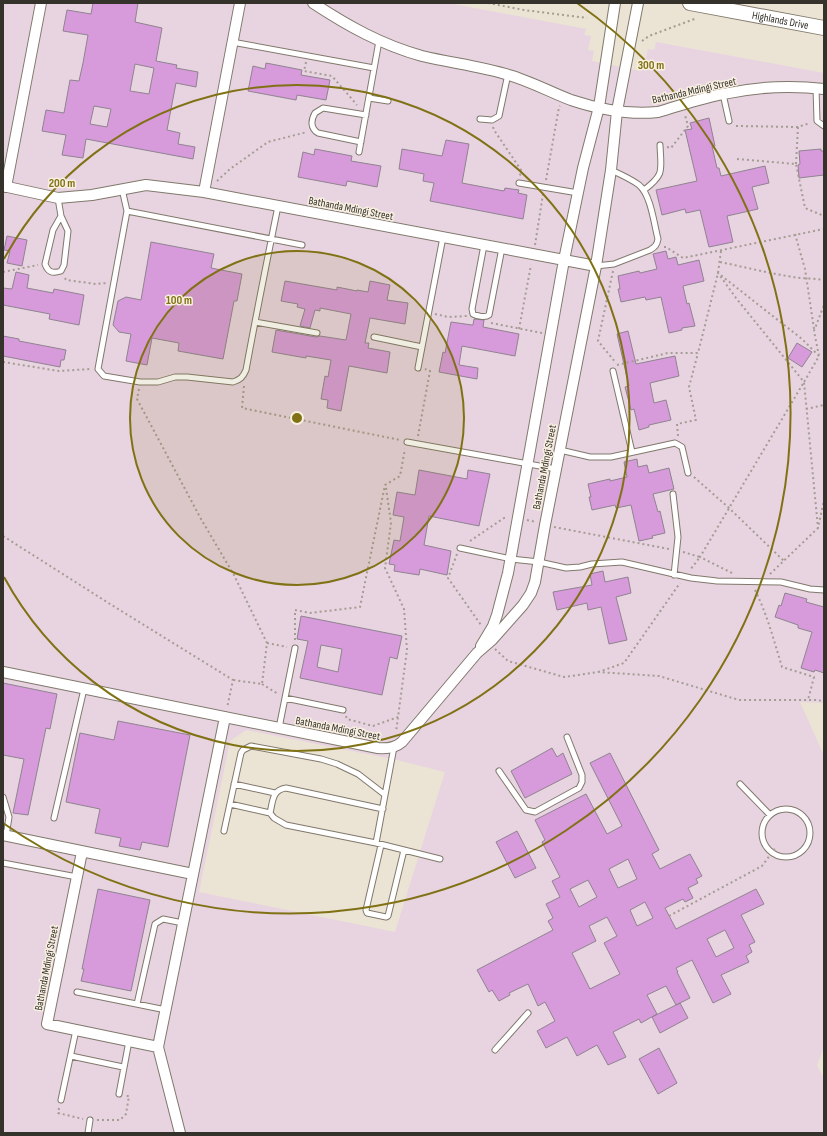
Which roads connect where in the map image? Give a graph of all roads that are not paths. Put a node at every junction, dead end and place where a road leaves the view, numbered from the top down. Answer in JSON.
{"nodes":[{"id":1,"x":41,"y":3,"type":"edge"},
{"id":2,"x":240,"y":3,"type":"edge"},
{"id":3,"x":313,"y":3,"type":"edge"},
{"id":4,"x":615,"y":3,"type":"edge"},
{"id":5,"x":638,"y":3,"type":"edge"},
{"id":6,"x":690,"y":3,"type":"edge"},
{"id":7,"x":824,"y":28,"type":"edge"},
{"id":8,"x":379,"y":41,"type":"junction"},
{"id":9,"x":232,"y":42,"type":"junction"},
{"id":10,"x":374,"y":68,"type":"junction"},
{"id":11,"x":508,"y":74,"type":"junction"},
{"id":12,"x":820,"y":88,"type":"edge"},
{"id":13,"x":723,"y":94,"type":"junction"},
{"id":14,"x":369,"y":98,"type":"junction"},
{"id":15,"x":388,"y":101,"type":"dead end"},
{"id":16,"x":599,"y":107,"type":"junction"},
{"id":17,"x":617,"y":110,"type":"junction"},
{"id":18,"x":366,"y":115,"type":"junction"},
{"id":19,"x":480,"y":119,"type":"dead end"},
{"id":20,"x":729,"y":123,"type":"road end"},
{"id":21,"x":824,"y":126,"type":"edge"},
{"id":22,"x":361,"y":142,"type":"junction"},
{"id":23,"x":660,"y":145,"type":"road end"},
{"id":24,"x":359,"y":152,"type":"dead end"},
{"id":25,"x":611,"y":170,"type":"junction"},
{"id":26,"x":519,"y":183,"type":"road end"},
{"id":27,"x":4,"y":186,"type":"edge"},
{"id":28,"x":122,"y":189,"type":"junction"},
{"id":29,"x":644,"y":190,"type":"junction"},
{"id":30,"x":204,"y":192,"type":"junction"},
{"id":31,"x":578,"y":193,"type":"junction"},
{"id":32,"x":58,"y":198,"type":"junction"},
{"id":33,"x":278,"y":206,"type":"junction"},
{"id":34,"x":127,"y":211,"type":"junction"},
{"id":35,"x":61,"y":216,"type":"junction"},
{"id":36,"x":443,"y":237,"type":"junction"},
{"id":37,"x":272,"y":239,"type":"junction"},
{"id":38,"x":302,"y":245,"type":"dead end"},
{"id":39,"x":484,"y":245,"type":"junction"},
{"id":40,"x":502,"y":248,"type":"junction"},
{"id":41,"x":564,"y":260,"type":"junction"},
{"id":42,"x":596,"y":266,"type":"junction"},
{"id":43,"x":255,"y":322,"type":"junction"},
{"id":44,"x":317,"y":333,"type":"dead end"},
{"id":45,"x":374,"y":337,"type":"dead end"},
{"id":46,"x":422,"y":347,"type":"junction"},
{"id":47,"x":418,"y":368,"type":"road end"},
{"id":48,"x":613,"y":371,"type":"road end"},
{"id":49,"x":407,"y":442,"type":"road end"},
{"id":50,"x":560,"y":450,"type":"junction"},
{"id":51,"x":632,"y":452,"type":"junction"},
{"id":52,"x":528,"y":464,"type":"junction"},
{"id":53,"x":556,"y":469,"type":"junction"},
{"id":54,"x":688,"y":473,"type":"road end"},
{"id":55,"x":673,"y":494,"type":"dead end"},
{"id":56,"x":460,"y":548,"type":"road end"},
{"id":57,"x":511,"y":559,"type":"junction"},
{"id":58,"x":538,"y":562,"type":"junction"},
{"id":59,"x":674,"y":575,"type":"junction"},
{"id":60,"x":824,"y":590,"type":"edge"},
{"id":61,"x":484,"y":644,"type":"junction"},
{"id":62,"x":295,"y":648,"type":"road end"},
{"id":63,"x":3,"y":672,"type":"edge"},
{"id":64,"x":84,"y":688,"type":"junction"},
{"id":65,"x":285,"y":698,"type":"junction"},
{"id":66,"x":343,"y":710,"type":"road end"},
{"id":67,"x":225,"y":717,"type":"junction"},
{"id":68,"x":278,"y":728,"type":"junction"},
{"id":69,"x":567,"y":737,"type":"dead end"},
{"id":70,"x":394,"y":747,"type":"junction"},
{"id":71,"x":499,"y":771,"type":"dead end"},
{"id":72,"x":234,"y":784,"type":"junction"},
{"id":73,"x":740,"y":784,"type":"dead end"},
{"id":74,"x":275,"y":793,"type":"junction"},
{"id":75,"x":384,"y":794,"type":"junction"},
{"id":76,"x":3,"y":798,"type":"edge"},
{"id":77,"x":230,"y":804,"type":"junction"},
{"id":78,"x":382,"y":808,"type":"junction"},
{"id":79,"x":270,"y":813,"type":"junction"},
{"id":80,"x":770,"y":815,"type":"junction"},
{"id":81,"x":54,"y":818,"type":"dead end"},
{"id":82,"x":224,"y":831,"type":"dead end"},
{"id":83,"x":5,"y":836,"type":"edge"},
{"id":84,"x":379,"y":844,"type":"junction"},
{"id":85,"x":404,"y":850,"type":"junction"},
{"id":86,"x":82,"y":852,"type":"junction"},
{"id":87,"x":440,"y":859,"type":"dead end"},
{"id":88,"x":3,"y":863,"type":"edge"},
{"id":89,"x":193,"y":874,"type":"junction"},
{"id":90,"x":77,"y":877,"type":"junction"},
{"id":91,"x":183,"y":923,"type":"junction"},
{"id":92,"x":77,"y":992,"type":"dead end"},
{"id":93,"x":137,"y":1004,"type":"junction"},
{"id":94,"x":166,"y":1010,"type":"junction"},
{"id":95,"x":528,"y":1013,"type":"dead end"},
{"id":96,"x":76,"y":1030,"type":"junction"},
{"id":97,"x":129,"y":1041,"type":"junction"},
{"id":98,"x":158,"y":1047,"type":"junction"},
{"id":99,"x":495,"y":1050,"type":"dead end"},
{"id":100,"x":71,"y":1056,"type":"junction"},
{"id":101,"x":124,"y":1067,"type":"junction"},
{"id":102,"x":118,"y":1094,"type":"road end"},
{"id":103,"x":61,"y":1100,"type":"road end"},
{"id":104,"x":90,"y":1120,"type":"road end"},
{"id":105,"x":88,"y":1133,"type":"edge"},
{"id":106,"x":180,"y":1133,"type":"edge"}],
"edges":[{"from":1,"to":27,"type":"street","name":"Bathanda Mdingi Street"},
{"from":2,"to":9,"type":"street"},
{"from":3,"to":8,"type":"street","name":"Bathanda Mdingi Street"},
{"from":4,"to":16,"type":"street","name":"Bathanda Mdingi Street"},
{"from":5,"to":17,"type":"street","name":"Bathanda Mdingi Street"},
{"from":6,"to":7,"type":"main road","name":"Highlands Drive"},
{"from":8,"to":10,"type":"lane"},
{"from":8,"to":11,"type":"street","name":"Bathanda Mdingi Street"},
{"from":9,"to":10,"type":"lane"},
{"from":9,"to":30,"type":"street"},
{"from":10,"to":14,"type":"lane"},
{"from":11,"to":16,"type":"street","name":"Bathanda Mdingi Street"},
{"from":11,"to":19,"type":"lane"},
{"from":12,"to":13,"type":"street","name":"Bathanda Mdingi Street"},
{"from":12,"to":21,"type":"lane"},
{"from":13,"to":17,"type":"street","name":"Bathanda Mdingi Street"},
{"from":13,"to":20,"type":"lane"},
{"from":14,"to":15,"type":"lane"},
{"from":14,"to":18,"type":"lane"},
{"from":16,"to":17,"type":"street","name":"Bathanda Mdingi Street"},
{"from":16,"to":31,"type":"street","name":"Bathanda Mdingi Street"},
{"from":17,"to":25,"type":"street","name":"Bathanda Mdingi Street"},
{"from":18,"to":22,"type":"lane"},
{"from":18,"to":22,"type":"lane"},
{"from":22,"to":24,"type":"lane"},
{"from":23,"to":29,"type":"lane"},
{"from":25,"to":29,"type":"lane"},
{"from":25,"to":42,"type":"street","name":"Bathanda Mdingi Street"},
{"from":26,"to":31,"type":"lane"},
{"from":27,"to":32,"type":"street","name":"Bathanda Mdingi Street"},
{"from":28,"to":30,"type":"street","name":"Bathanda Mdingi Street"},
{"from":28,"to":32,"type":"street","name":"Bathanda Mdingi Street"},
{"from":28,"to":34,"type":"lane"},
{"from":29,"to":42,"type":"lane"},
{"from":30,"to":33,"type":"street","name":"Bathanda Mdingi Street"},
{"from":31,"to":41,"type":"street","name":"Bathanda Mdingi Street"},
{"from":32,"to":35,"type":"lane"},
{"from":33,"to":36,"type":"street","name":"Bathanda Mdingi Street"},
{"from":33,"to":37,"type":"lane"},
{"from":34,"to":37,"type":"lane"},
{"from":34,"to":43,"type":"lane"},
{"from":35,"to":35,"type":"lane"},
{"from":36,"to":39,"type":"street","name":"Bathanda Mdingi Street"},
{"from":36,"to":46,"type":"lane"},
{"from":37,"to":38,"type":"lane"},
{"from":37,"to":43,"type":"lane"},
{"from":39,"to":40,"type":"street","name":"Bathanda Mdingi Street"},
{"from":39,"to":40,"type":"lane"},
{"from":40,"to":41,"type":"street","name":"Bathanda Mdingi Street"},
{"from":41,"to":42,"type":"street","name":"Bathanda Mdingi Street"},
{"from":41,"to":52,"type":"street","name":"Bathanda Mdingi Street"},
{"from":42,"to":50,"type":"street","name":"Bathanda Mdingi Street"},
{"from":43,"to":44,"type":"lane"},
{"from":45,"to":46,"type":"lane"},
{"from":46,"to":47,"type":"lane"},
{"from":48,"to":51,"type":"lane"},
{"from":49,"to":52,"type":"lane"},
{"from":50,"to":51,"type":"lane"},
{"from":50,"to":53,"type":"street","name":"Bathanda Mdingi Street"},
{"from":51,"to":54,"type":"lane"},
{"from":52,"to":53,"type":"lane"},
{"from":52,"to":57,"type":"street","name":"Bathanda Mdingi Street"},
{"from":53,"to":58,"type":"street","name":"Bathanda Mdingi Street"},
{"from":55,"to":59,"type":"lane"},
{"from":56,"to":57,"type":"lane"},
{"from":57,"to":58,"type":"lane"},
{"from":57,"to":61,"type":"street","name":"Bathanda Mdingi Street"},
{"from":58,"to":59,"type":"lane"},
{"from":58,"to":61,"type":"street","name":"Bathanda Mdingi Street"},
{"from":59,"to":60,"type":"lane"},
{"from":61,"to":70,"type":"street","name":"Bathanda Mdingi Street"},
{"from":62,"to":65,"type":"lane"},
{"from":63,"to":64,"type":"street","name":"Bathanda Mdingi Street"},
{"from":64,"to":67,"type":"street","name":"Bathanda Mdingi Street"},
{"from":64,"to":81,"type":"lane"},
{"from":65,"to":66,"type":"lane"},
{"from":65,"to":68,"type":"lane"},
{"from":67,"to":68,"type":"street","name":"Bathanda Mdingi Street"},
{"from":67,"to":89,"type":"street"},
{"from":68,"to":70,"type":"street","name":"Bathanda Mdingi Street"},
{"from":69,"to":71,"type":"lane"},
{"from":70,"to":75,"type":"lane"},
{"from":72,"to":74,"type":"lane"},
{"from":72,"to":75,"type":"lane"},
{"from":72,"to":77,"type":"lane"},
{"from":73,"to":80,"type":"lane"},
{"from":74,"to":78,"type":"lane"},
{"from":74,"to":79,"type":"lane"},
{"from":75,"to":78,"type":"lane"},
{"from":76,"to":83,"type":"lane"},
{"from":77,"to":79,"type":"lane"},
{"from":77,"to":82,"type":"lane"},
{"from":78,"to":84,"type":"lane"},
{"from":79,"to":84,"type":"lane"},
{"from":80,"to":80,"type":"lane"},
{"from":83,"to":86,"type":"street"},
{"from":84,"to":85,"type":"lane"},
{"from":84,"to":85,"type":"lane"},
{"from":85,"to":87,"type":"lane"},
{"from":86,"to":89,"type":"street"},
{"from":86,"to":90,"type":"street","name":"Bathanda Mdingi Street"},
{"from":88,"to":90,"type":"lane"},
{"from":89,"to":91,"type":"street"},
{"from":90,"to":96,"type":"street","name":"Bathanda Mdingi Street"},
{"from":91,"to":93,"type":"lane"},
{"from":91,"to":94,"type":"street"},
{"from":92,"to":93,"type":"lane"},
{"from":93,"to":94,"type":"lane"},
{"from":94,"to":98,"type":"street"},
{"from":95,"to":99,"type":"lane"},
{"from":96,"to":97,"type":"street","name":"Bathanda Mdingi Street"},
{"from":96,"to":100,"type":"lane"},
{"from":97,"to":98,"type":"street","name":"Bathanda Mdingi Street"},
{"from":97,"to":101,"type":"lane"},
{"from":98,"to":106,"type":"street"},
{"from":100,"to":101,"type":"lane"},
{"from":100,"to":103,"type":"lane"},
{"from":101,"to":102,"type":"lane"},
{"from":104,"to":105,"type":"lane"}]}
